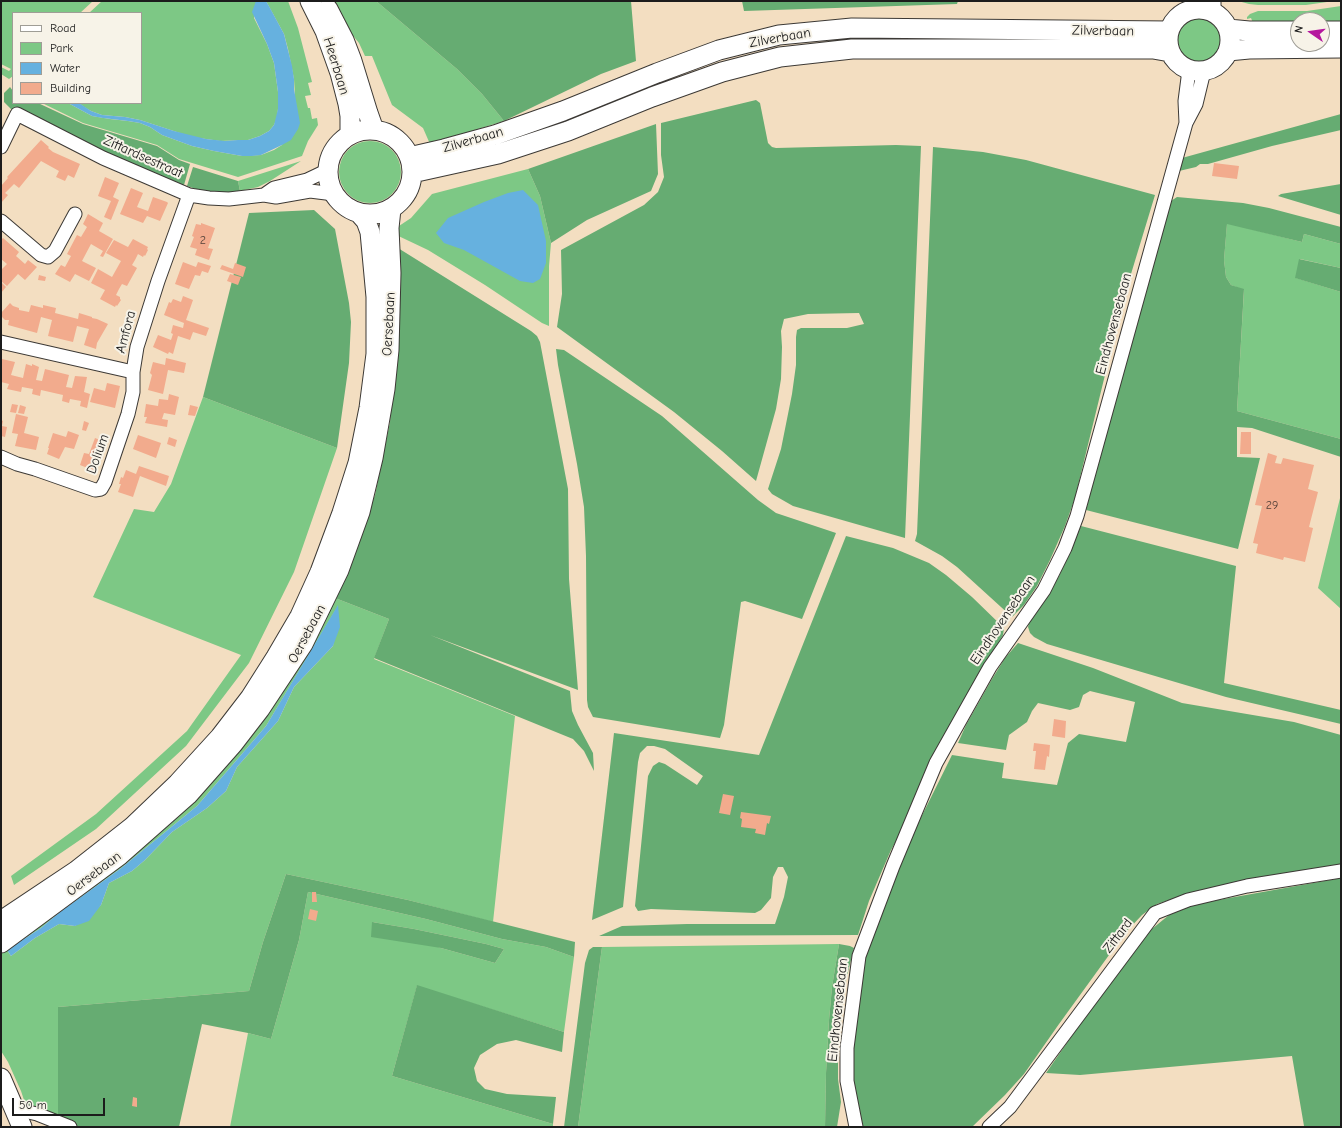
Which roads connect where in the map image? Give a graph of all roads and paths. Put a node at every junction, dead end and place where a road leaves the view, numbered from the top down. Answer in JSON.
{"nodes":[{"id":1,"x":310,"y":1,"type":"edge"},
{"id":2,"x":323,"y":1,"type":"edge"},
{"id":3,"x":1206,"y":6,"type":"edge"},
{"id":4,"x":1228,"y":29,"type":"junction"},
{"id":5,"x":1169,"y":31,"type":"junction"},
{"id":6,"x":1290,"y":31,"type":"edge"},
{"id":7,"x":1330,"y":31,"type":"edge"},
{"id":8,"x":1341,"y":31,"type":"edge"},
{"id":9,"x":1341,"y":48,"type":"edge"},
{"id":10,"x":1228,"y":51,"type":"junction"},
{"id":11,"x":1170,"y":52,"type":"junction"},
{"id":12,"x":1197,"y":70,"type":"junction"},
{"id":13,"x":374,"y":130,"type":"junction"},
{"id":14,"x":350,"y":135,"type":"junction"},
{"id":15,"x":1,"y":147,"type":"edge"},
{"id":16,"x":411,"y":165,"type":"junction"},
{"id":17,"x":328,"y":170,"type":"junction"},
{"id":18,"x":334,"y":194,"type":"junction"},
{"id":19,"x":189,"y":195,"type":"junction"},
{"id":20,"x":264,"y":195,"type":"junction"},
{"id":21,"x":391,"y":209,"type":"junction"},
{"id":22,"x":359,"y":213,"type":"junction"},
{"id":23,"x":75,"y":214,"type":"dead end"},
{"id":24,"x":1,"y":221,"type":"edge"},
{"id":25,"x":1,"y":342,"type":"edge"},
{"id":26,"x":133,"y":372,"type":"junction"},
{"id":27,"x":1,"y":457,"type":"edge"},
{"id":28,"x":1341,"y":871,"type":"edge"},
{"id":29,"x":1,"y":921,"type":"edge"},
{"id":30,"x":1,"y":943,"type":"edge"},
{"id":31,"x":1,"y":1078,"type":"edge"},
{"id":32,"x":15,"y":1109,"type":"junction"},
{"id":33,"x":22,"y":1127,"type":"edge"},
{"id":34,"x":70,"y":1127,"type":"edge"},
{"id":35,"x":856,"y":1127,"type":"edge"},
{"id":36,"x":989,"y":1127,"type":"edge"}],
"edges":[{"from":1,"to":14,"type":"main road","name":"Heerbaan"},
{"from":2,"to":13,"type":"main road","name":"Heerbaan"},
{"from":3,"to":4,"type":"main road"},
{"from":3,"to":5,"type":"main road"},
{"from":4,"to":6,"type":"main road"},
{"from":4,"to":10,"type":"main road"},
{"from":5,"to":11,"type":"main road"},
{"from":5,"to":16,"type":"main road","name":"Zilverbaan"},
{"from":7,"to":8,"type":"main road"},
{"from":9,"to":10,"type":"main road"},
{"from":10,"to":12,"type":"main road"},
{"from":11,"to":12,"type":"main road"},
{"from":11,"to":16,"type":"main road","name":"Zilverbaan"},
{"from":12,"to":35,"type":"street","name":"Eindhovensebaan"},
{"from":13,"to":14,"type":"main road"},
{"from":13,"to":16,"type":"main road"},
{"from":14,"to":17,"type":"main road"},
{"from":15,"to":19,"type":"street","name":"Zittardsestraat"},
{"from":16,"to":21,"type":"main road"},
{"from":17,"to":18,"type":"main road"},
{"from":17,"to":20,"type":"street","name":"Zittardsestraat"},
{"from":18,"to":20,"type":"street","name":"Zittardsestraat"},
{"from":18,"to":22,"type":"main road"},
{"from":19,"to":20,"type":"street","name":"Zittardsestraat"},
{"from":19,"to":26,"type":"street","name":"Amfora"},
{"from":21,"to":22,"type":"main road"},
{"from":21,"to":30,"type":"main road","name":"Oersebaan"},
{"from":22,"to":29,"type":"main road","name":"Oersebaan"},
{"from":23,"to":24,"type":"street"},
{"from":25,"to":26,"type":"street","name":"Amfora"},
{"from":26,"to":27,"type":"street","name":"Dolium"},
{"from":28,"to":36,"type":"street","name":"Zittard"},
{"from":31,"to":32,"type":"main road"},
{"from":32,"to":33,"type":"main road"},
{"from":32,"to":34,"type":"street"}]}
